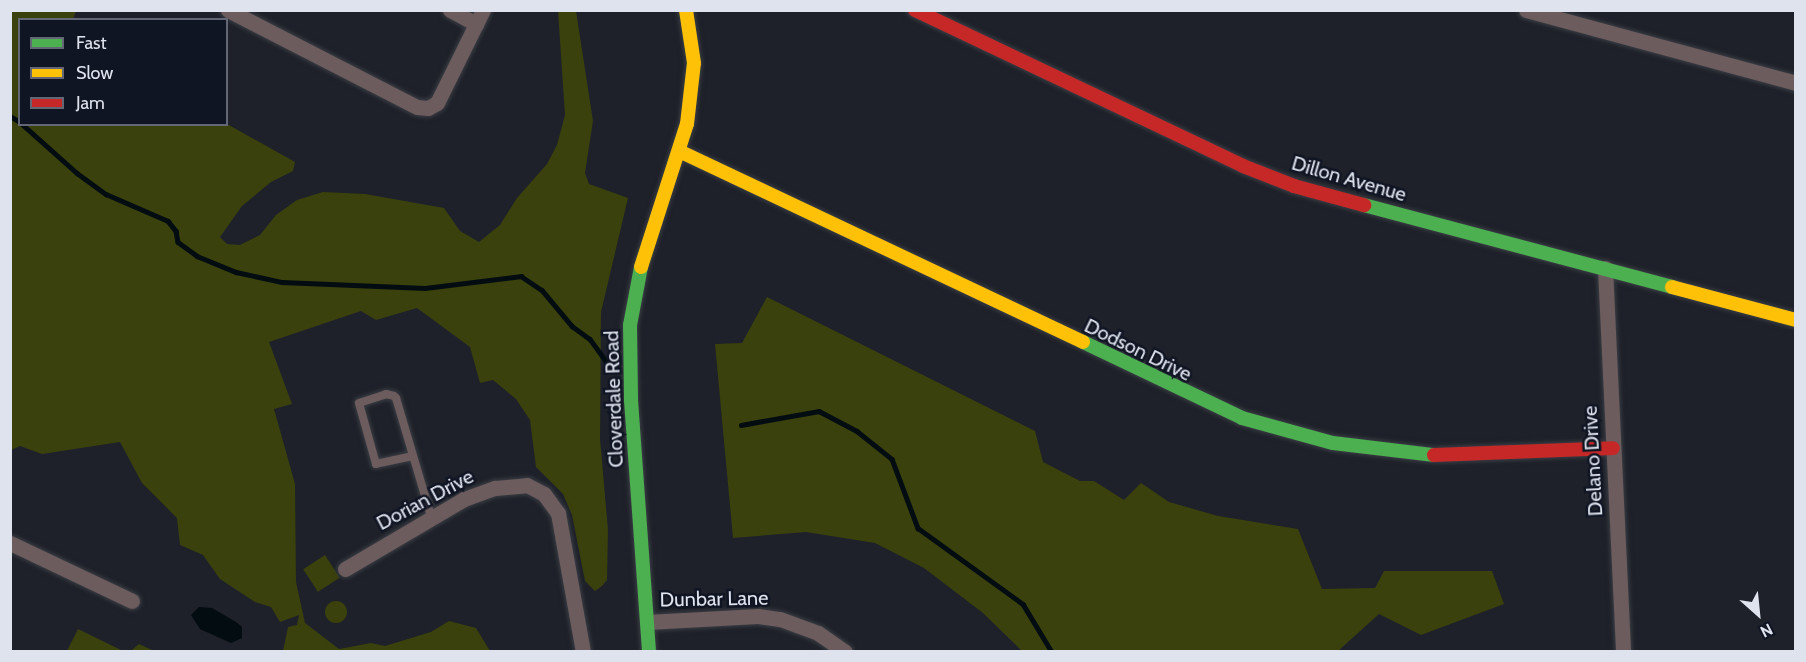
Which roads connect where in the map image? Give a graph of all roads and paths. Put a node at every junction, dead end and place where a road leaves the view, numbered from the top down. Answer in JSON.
{"nodes":[{"id":1,"x":228,"y":10,"type":"edge"},
{"id":2,"x":450,"y":10,"type":"edge"},
{"id":3,"x":687,"y":10,"type":"edge"},
{"id":4,"x":915,"y":10,"type":"edge"},
{"id":5,"x":1526,"y":10,"type":"edge"},
{"id":6,"x":479,"y":17,"type":"edge"},
{"id":7,"x":1796,"y":83,"type":"edge"},
{"id":8,"x":679,"y":151,"type":"junction"},
{"id":9,"x":1605,"y":268,"type":"junction"},
{"id":10,"x":1796,"y":320,"type":"edge"},
{"id":11,"x":1613,"y":448,"type":"junction"},
{"id":12,"x":413,"y":456,"type":"junction"},
{"id":13,"x":431,"y":516,"type":"junction"},
{"id":14,"x":10,"y":543,"type":"edge"},
{"id":15,"x":345,"y":569,"type":"dead end"},
{"id":16,"x":132,"y":601,"type":"dead end"},
{"id":17,"x":647,"y":622,"type":"junction"},
{"id":18,"x":583,"y":651,"type":"edge"},
{"id":19,"x":649,"y":651,"type":"edge"},
{"id":20,"x":845,"y":651,"type":"edge"},
{"id":21,"x":1623,"y":651,"type":"edge"}],
"edges":[{"from":1,"to":6,"type":"street"},
{"from":2,"to":6,"type":"street"},
{"from":3,"to":8,"type":"street","name":"Cloverdale Road"},
{"from":4,"to":9,"type":"street","name":"Dillon Avenue"},
{"from":5,"to":7,"type":"street"},
{"from":8,"to":11,"type":"street","name":"Dodson Drive"},
{"from":8,"to":17,"type":"street","name":"Cloverdale Road"},
{"from":9,"to":10,"type":"street","name":"Dillon Avenue"},
{"from":9,"to":11,"type":"street","name":"Delano Drive"},
{"from":11,"to":21,"type":"street","name":"Delano Drive"},
{"from":12,"to":12,"type":"lane"},
{"from":12,"to":13,"type":"lane"},
{"from":13,"to":15,"type":"street","name":"Dorian Drive"},
{"from":13,"to":18,"type":"street","name":"Dorian Drive"},
{"from":14,"to":16,"type":"street"},
{"from":17,"to":19,"type":"street","name":"Cloverdale Road"},
{"from":17,"to":20,"type":"street","name":"Dunbar Lane"}]}
